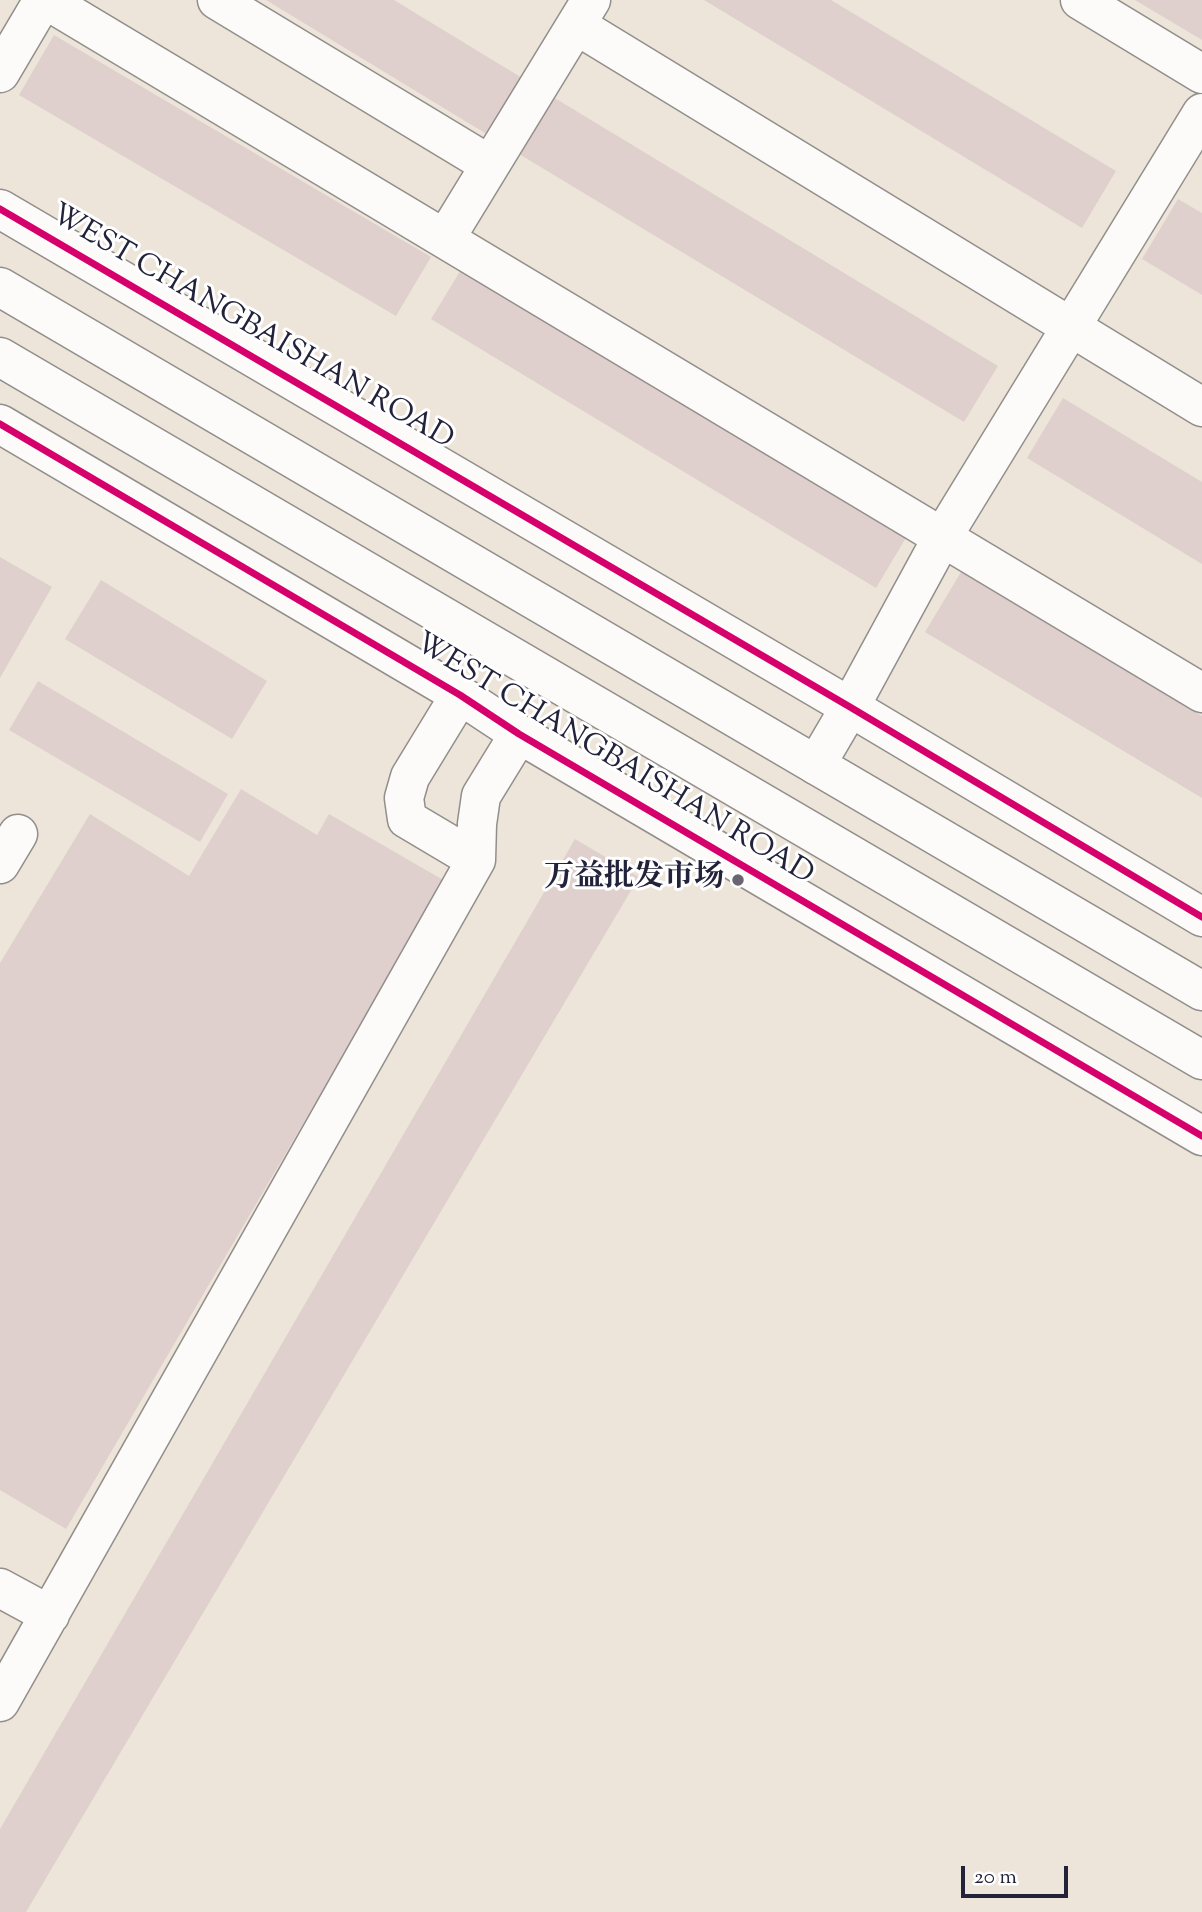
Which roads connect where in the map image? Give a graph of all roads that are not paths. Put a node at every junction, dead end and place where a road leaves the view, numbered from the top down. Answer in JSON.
{"nodes":[{"id":1,"x":44,"y":0,"type":"edge"},
{"id":2,"x":217,"y":0,"type":"edge"},
{"id":3,"x":1080,"y":0,"type":"edge"},
{"id":4,"x":583,"y":13,"type":"edge"},
{"id":5,"x":0,"y":73,"type":"edge"},
{"id":6,"x":1202,"y":74,"type":"edge"},
{"id":7,"x":1198,"y":129,"type":"edge"},
{"id":8,"x":490,"y":165,"type":"junction"},
{"id":9,"x":0,"y":209,"type":"edge"},
{"id":10,"x":445,"y":239,"type":"junction"},
{"id":11,"x":0,"y":286,"type":"edge"},
{"id":12,"x":1070,"y":328,"type":"junction"},
{"id":13,"x":0,"y":357,"type":"edge"},
{"id":14,"x":1202,"y":407,"type":"edge"},
{"id":15,"x":0,"y":424,"type":"edge"},
{"id":16,"x":943,"y":536,"type":"junction"},
{"id":17,"x":1202,"y":693,"type":"edge"},
{"id":18,"x":460,"y":695,"type":"junction"},
{"id":19,"x":850,"y":707,"type":"junction"},
{"id":20,"x":519,"y":734,"type":"junction"},
{"id":21,"x":816,"y":765,"type":"junction"},
{"id":22,"x":476,"y":860,"type":"junction"},
{"id":23,"x":1202,"y":917,"type":"edge"},
{"id":24,"x":1202,"y":991,"type":"edge"},
{"id":25,"x":1202,"y":1060,"type":"edge"},
{"id":26,"x":1202,"y":1136,"type":"edge"},
{"id":27,"x":0,"y":1588,"type":"edge"},
{"id":28,"x":50,"y":1615,"type":"junction"},
{"id":29,"x":0,"y":1702,"type":"edge"}],
"edges":[{"from":1,"to":5,"type":"street"},
{"from":1,"to":10,"type":"street"},
{"from":2,"to":8,"type":"street"},
{"from":3,"to":6,"type":"street"},
{"from":4,"to":8,"type":"street"},
{"from":4,"to":12,"type":"street"},
{"from":7,"to":12,"type":"street"},
{"from":8,"to":10,"type":"street"},
{"from":9,"to":19,"type":"street","name":"WEST CHANGBAISHAN ROAD"},
{"from":10,"to":16,"type":"street"},
{"from":11,"to":21,"type":"street"},
{"from":12,"to":14,"type":"street"},
{"from":12,"to":16,"type":"street"},
{"from":13,"to":25,"type":"street","name":"WEST CHANGBAISHAN ROAD"},
{"from":15,"to":18,"type":"street","name":"WEST CHANGBAISHAN ROAD"},
{"from":16,"to":17,"type":"street"},
{"from":16,"to":19,"type":"street"},
{"from":18,"to":20,"type":"street","name":"WEST CHANGBAISHAN ROAD"},
{"from":18,"to":22,"type":"street"},
{"from":19,"to":21,"type":"street"},
{"from":19,"to":23,"type":"street","name":"WEST CHANGBAISHAN ROAD"},
{"from":20,"to":22,"type":"street"},
{"from":20,"to":26,"type":"street","name":"WEST CHANGBAISHAN ROAD"},
{"from":21,"to":24,"type":"street"},
{"from":22,"to":28,"type":"street"},
{"from":27,"to":28,"type":"street"},
{"from":28,"to":29,"type":"street"}]}
